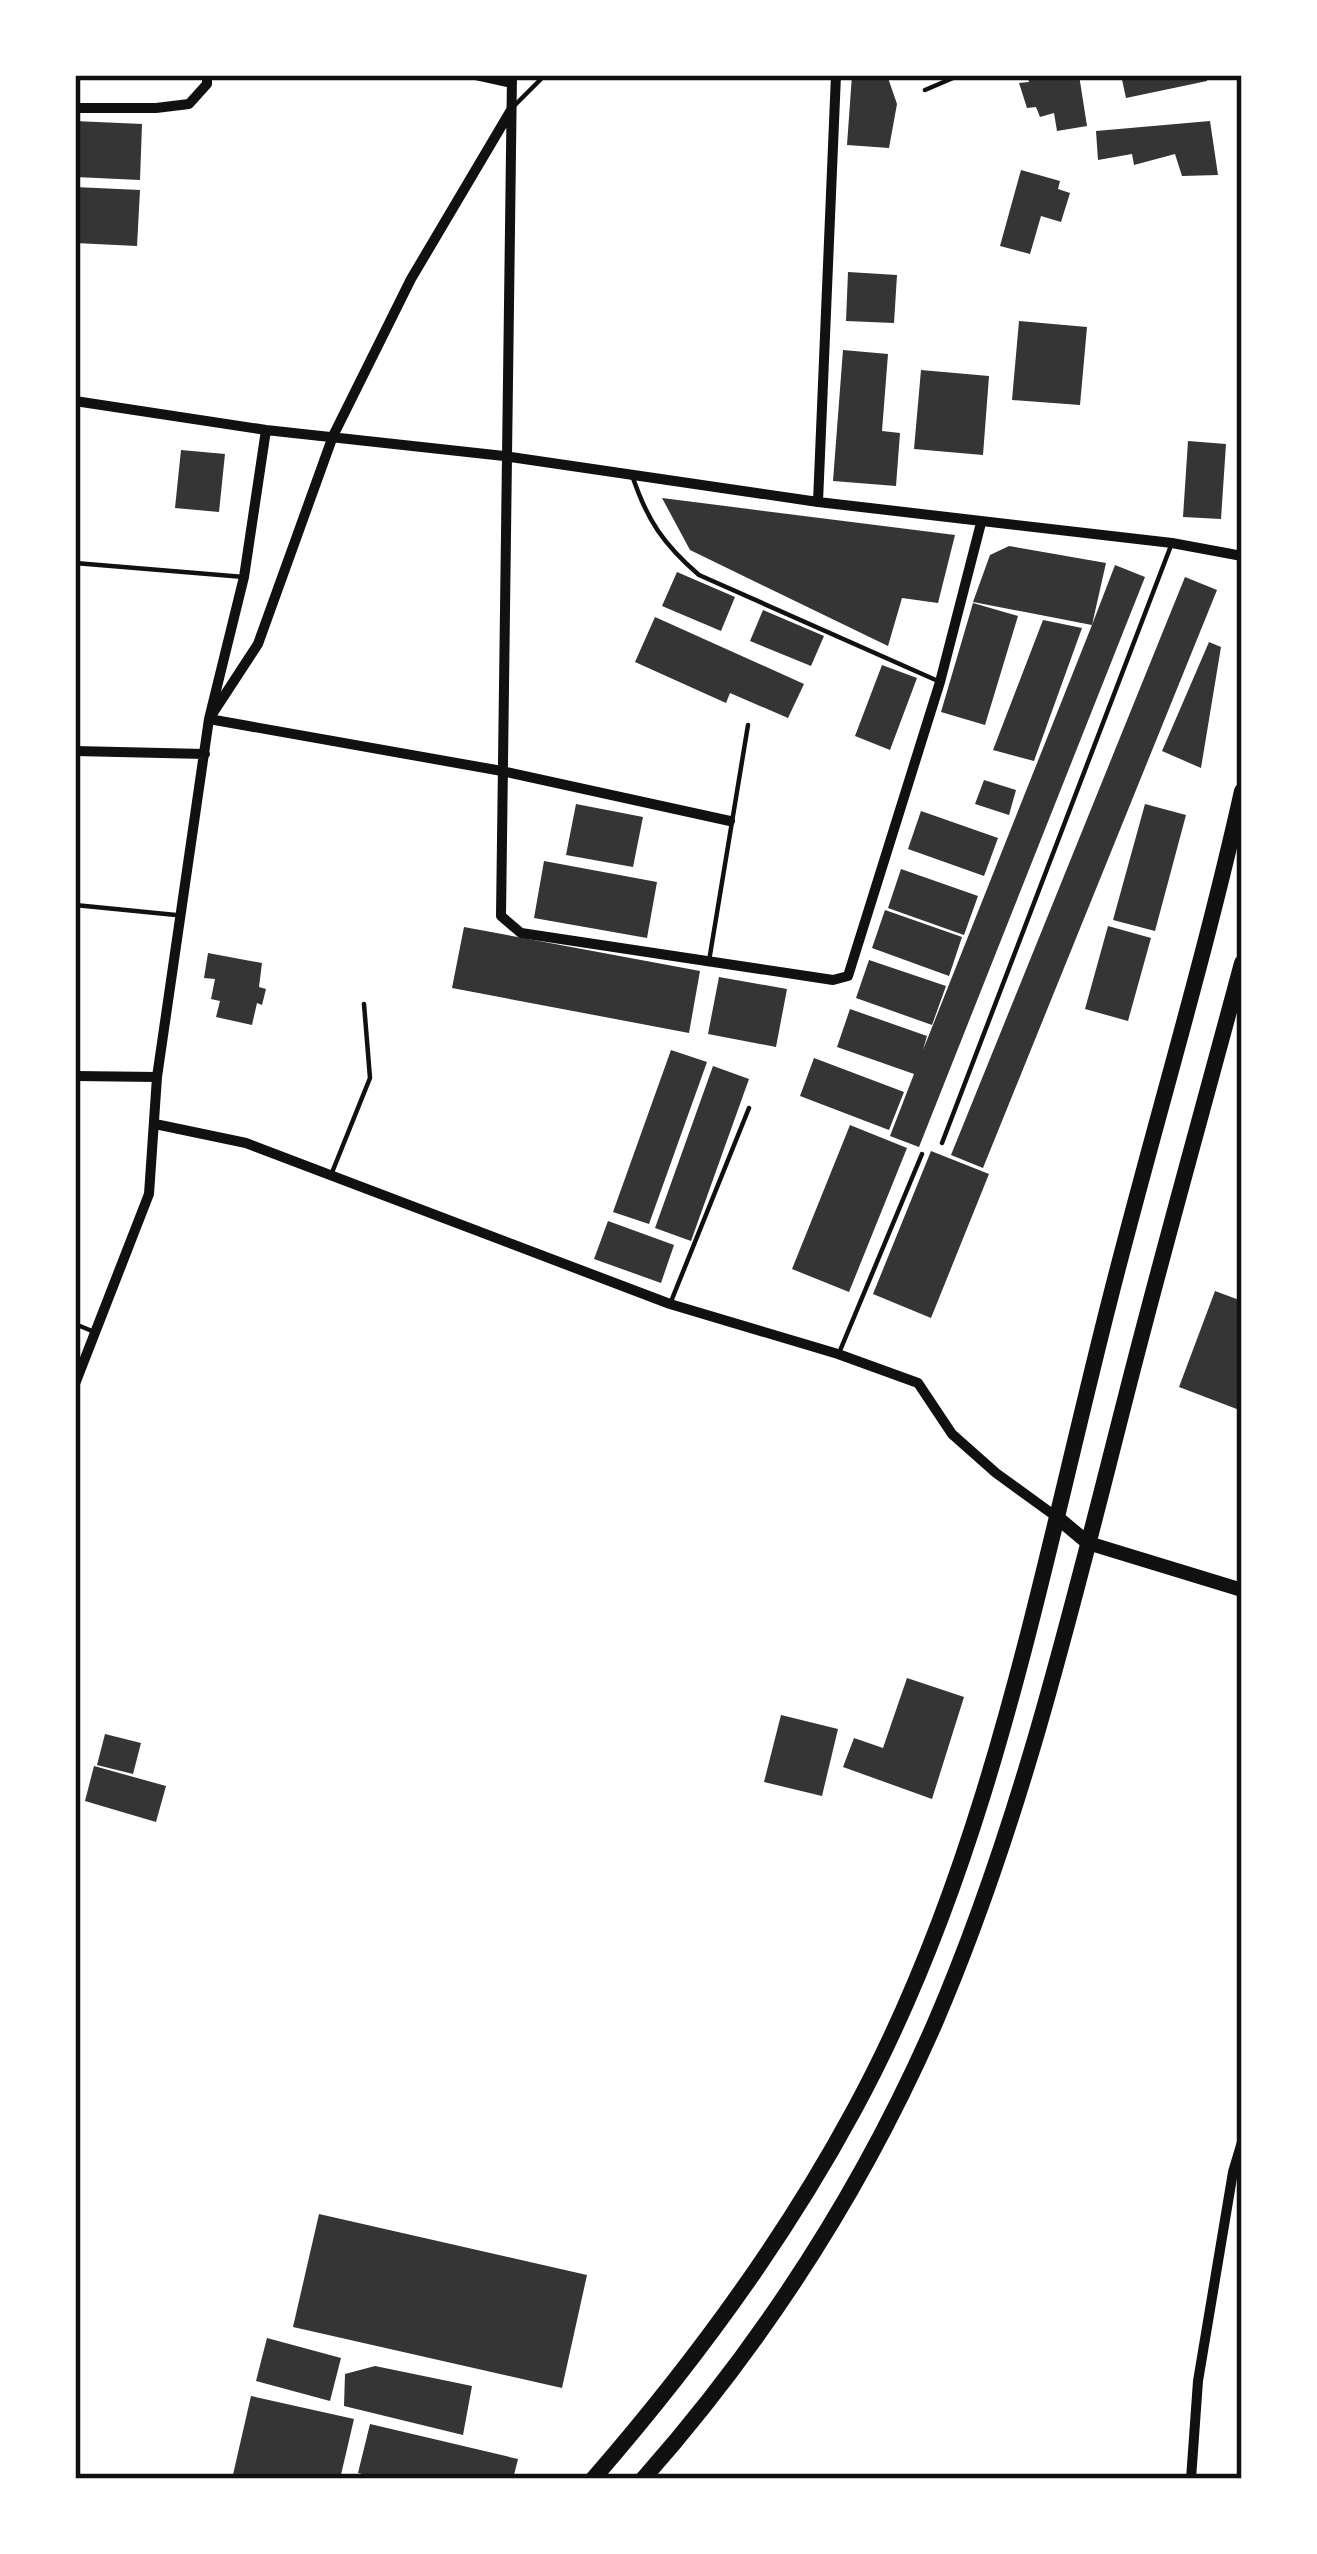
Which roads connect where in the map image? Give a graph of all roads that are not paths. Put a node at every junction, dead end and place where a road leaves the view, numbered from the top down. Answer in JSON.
{"nodes":[{"id":1,"x":207,"y":75,"type":"edge"},
{"id":2,"x":476,"y":75,"type":"edge"},
{"id":3,"x":545,"y":75,"type":"edge"},
{"id":4,"x":836,"y":75,"type":"edge"},
{"id":5,"x":960,"y":75,"type":"edge"},
{"id":6,"x":512,"y":79,"type":"edge"},
{"id":7,"x":926,"y":90,"type":"dead end"},
{"id":8,"x":513,"y":107,"type":"junction"},
{"id":9,"x":75,"y":108,"type":"edge"},
{"id":10,"x":75,"y":401,"type":"edge"},
{"id":11,"x":266,"y":430,"type":"junction"},
{"id":12,"x":333,"y":436,"type":"junction"},
{"id":13,"x":504,"y":456,"type":"junction"},
{"id":14,"x":632,"y":475,"type":"junction"},
{"id":15,"x":818,"y":502,"type":"junction"},
{"id":16,"x":981,"y":523,"type":"junction"},
{"id":17,"x":1172,"y":543,"type":"junction"},
{"id":18,"x":1242,"y":556,"type":"edge"},
{"id":19,"x":75,"y":563,"type":"edge"},
{"id":20,"x":244,"y":577,"type":"junction"},
{"id":21,"x":940,"y":682,"type":"junction"},
{"id":22,"x":209,"y":719,"type":"junction"},
{"id":23,"x":748,"y":725,"type":"dead end"},
{"id":24,"x":75,"y":751,"type":"edge"},
{"id":25,"x":205,"y":754,"type":"junction"},
{"id":26,"x":502,"y":771,"type":"junction"},
{"id":27,"x":1242,"y":791,"type":"edge"},
{"id":28,"x":730,"y":820,"type":"junction"},
{"id":29,"x":75,"y":905,"type":"edge"},
{"id":30,"x":181,"y":916,"type":"junction"},
{"id":31,"x":709,"y":961,"type":"junction"},
{"id":32,"x":1242,"y":963,"type":"edge"},
{"id":33,"x":364,"y":1004,"type":"dead end"},
{"id":34,"x":75,"y":1076,"type":"edge"},
{"id":35,"x":157,"y":1077,"type":"junction"},
{"id":36,"x":749,"y":1108,"type":"dead end"},
{"id":37,"x":154,"y":1124,"type":"junction"},
{"id":38,"x":942,"y":1143,"type":"dead end"},
{"id":39,"x":922,"y":1154,"type":"dead end"},
{"id":40,"x":331,"y":1175,"type":"junction"},
{"id":41,"x":670,"y":1304,"type":"junction"},
{"id":42,"x":75,"y":1324,"type":"edge"},
{"id":43,"x":95,"y":1333,"type":"junction"},
{"id":44,"x":838,"y":1354,"type":"junction"},
{"id":45,"x":75,"y":1384,"type":"edge"},
{"id":46,"x":1058,"y":1518,"type":"junction"},
{"id":47,"x":1088,"y":1543,"type":"junction"},
{"id":48,"x":1242,"y":1590,"type":"edge"},
{"id":49,"x":1242,"y":2142,"type":"edge"},
{"id":50,"x":593,"y":2479,"type":"edge"},
{"id":51,"x":643,"y":2479,"type":"edge"},
{"id":52,"x":1191,"y":2479,"type":"edge"}],
"edges":[{"from":1,"to":9,"type":"street"},
{"from":2,"to":6,"type":"street"},
{"from":3,"to":8,"type":"lane"},
{"from":4,"to":15,"type":"street"},
{"from":5,"to":7,"type":"lane"},
{"from":6,"to":8,"type":"street"},
{"from":8,"to":12,"type":"street"},
{"from":8,"to":13,"type":"street"},
{"from":10,"to":11,"type":"street"},
{"from":11,"to":12,"type":"street"},
{"from":11,"to":20,"type":"street"},
{"from":12,"to":13,"type":"street"},
{"from":12,"to":22,"type":"street"},
{"from":13,"to":14,"type":"street"},
{"from":13,"to":26,"type":"street"},
{"from":14,"to":15,"type":"street"},
{"from":14,"to":21,"type":"lane"},
{"from":15,"to":16,"type":"street"},
{"from":16,"to":17,"type":"street"},
{"from":16,"to":21,"type":"street"},
{"from":17,"to":18,"type":"street"},
{"from":17,"to":38,"type":"lane"},
{"from":19,"to":20,"type":"lane"},
{"from":20,"to":22,"type":"street"},
{"from":21,"to":31,"type":"street"},
{"from":22,"to":25,"type":"street"},
{"from":22,"to":26,"type":"street"},
{"from":23,"to":28,"type":"lane"},
{"from":24,"to":25,"type":"street"},
{"from":25,"to":30,"type":"street"},
{"from":26,"to":28,"type":"street"},
{"from":26,"to":31,"type":"street"},
{"from":27,"to":46,"type":"main road"},
{"from":28,"to":31,"type":"lane"},
{"from":29,"to":30,"type":"lane"},
{"from":30,"to":35,"type":"street"},
{"from":32,"to":47,"type":"main road"},
{"from":33,"to":40,"type":"lane"},
{"from":34,"to":35,"type":"street"},
{"from":35,"to":37,"type":"street"},
{"from":36,"to":41,"type":"lane"},
{"from":37,"to":40,"type":"street"},
{"from":37,"to":43,"type":"street"},
{"from":39,"to":44,"type":"lane"},
{"from":40,"to":41,"type":"street"},
{"from":41,"to":44,"type":"street"},
{"from":42,"to":43,"type":"lane"},
{"from":43,"to":45,"type":"street"},
{"from":44,"to":46,"type":"street"},
{"from":46,"to":47,"type":"street"},
{"from":46,"to":50,"type":"main road"},
{"from":47,"to":48,"type":"street"},
{"from":47,"to":51,"type":"main road"},
{"from":49,"to":52,"type":"street"}]}
